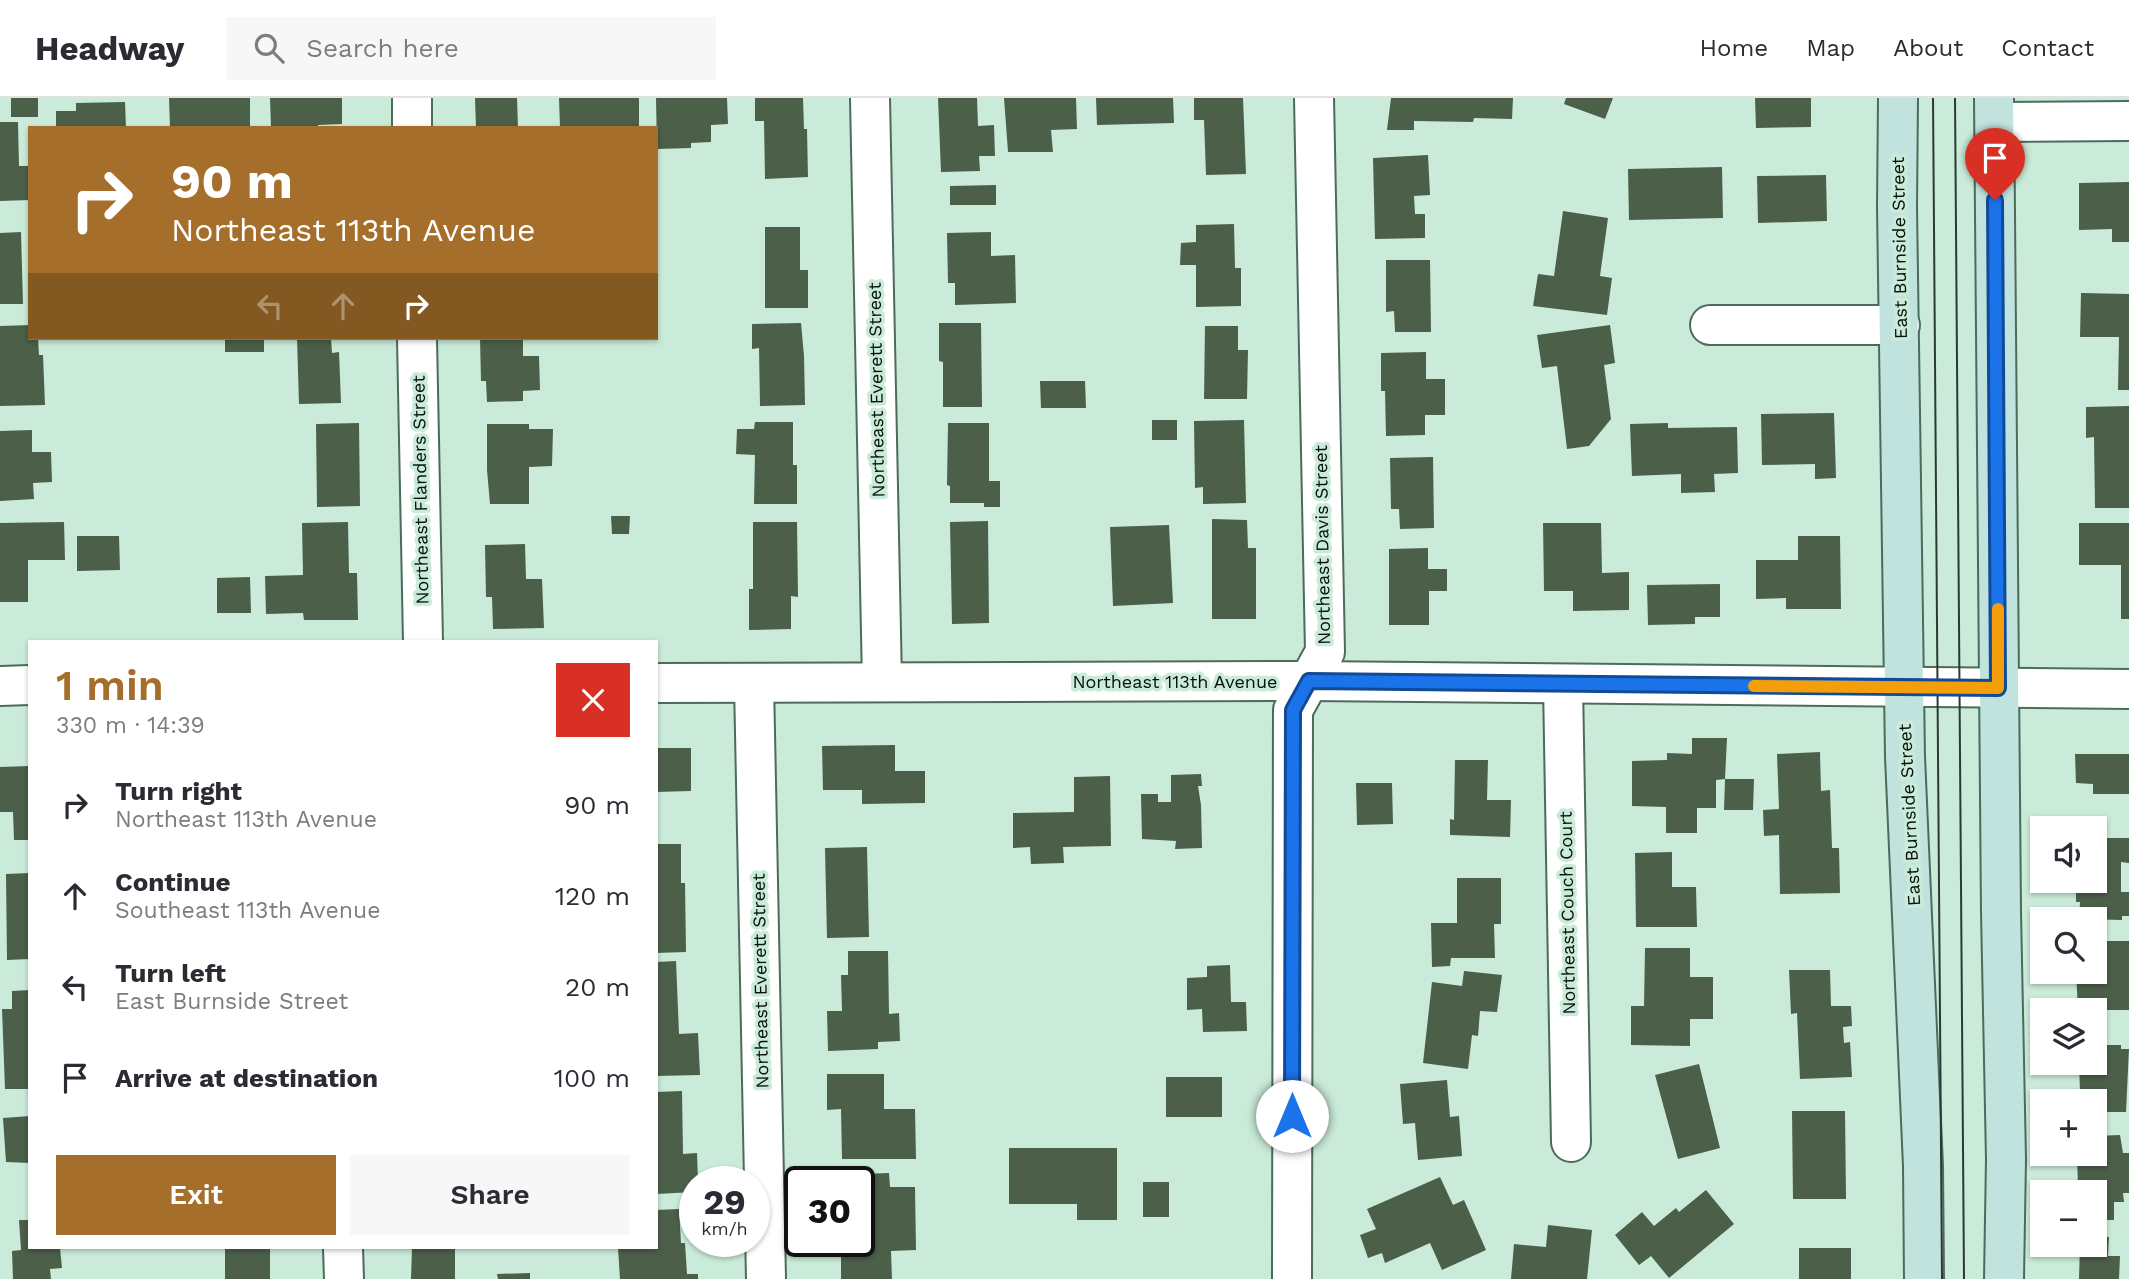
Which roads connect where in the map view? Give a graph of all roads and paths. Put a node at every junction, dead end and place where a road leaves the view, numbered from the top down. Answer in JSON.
{"nodes":[{"id":1,"x":412,"y":98,"type":"edge"},
{"id":2,"x":870,"y":98,"type":"edge"},
{"id":3,"x":1314,"y":98,"type":"edge"},
{"id":4,"x":1898,"y":98,"type":"edge"},
{"id":5,"x":1995,"y":110,"type":"edge"},
{"id":6,"x":2129,"y":121,"type":"edge"},
{"id":7,"x":412,"y":126,"type":"edge"},
{"id":8,"x":1710,"y":325,"type":"dead end"},
{"id":9,"x":1900,"y":325,"type":"junction"},
{"id":10,"x":417,"y":340,"type":"edge"},
{"id":11,"x":423,"y":640,"type":"edge"},
{"id":12,"x":1309,"y":681,"type":"junction"},
{"id":13,"x":882,"y":682,"type":"junction"},
{"id":14,"x":658,"y":683,"type":"edge"},
{"id":15,"x":754,"y":683,"type":"junction"},
{"id":16,"x":1563,"y":684,"type":"junction"},
{"id":17,"x":28,"y":685,"type":"edge"},
{"id":18,"x":0,"y":686,"type":"edge"},
{"id":19,"x":1904,"y":688,"type":"junction"},
{"id":20,"x":1998,"y":688,"type":"junction"},
{"id":21,"x":2129,"y":689,"type":"edge"},
{"id":22,"x":1571,"y":1143,"type":"dead end"},
{"id":23,"x":344,"y":1249,"type":"edge"},
{"id":24,"x":344,"y":1279,"type":"edge"},
{"id":25,"x":766,"y":1279,"type":"edge"},
{"id":26,"x":1292,"y":1279,"type":"edge"},
{"id":27,"x":1924,"y":1279,"type":"edge"},
{"id":28,"x":2004,"y":1279,"type":"edge"}],
"edges":[{"from":1,"to":7,"type":"street"},
{"from":2,"to":13,"type":"street","name":"Northeast Everett Street"},
{"from":3,"to":12,"type":"street","name":"Northeast Davis Street"},
{"from":4,"to":9,"type":"street","name":"East Burnside Street"},
{"from":5,"to":6,"type":"street"},
{"from":5,"to":20,"type":"street"},
{"from":8,"to":9,"type":"street"},
{"from":9,"to":19,"type":"street","name":"East Burnside Street"},
{"from":10,"to":11,"type":"street","name":"Northeast Flanders Street"},
{"from":12,"to":13,"type":"street","name":"Northeast 113th Avenue"},
{"from":12,"to":16,"type":"street","name":"Northeast 113th Avenue"},
{"from":12,"to":26,"type":"street","name":"Northeast Davis Street"},
{"from":13,"to":15,"type":"street","name":"Northeast 113th Avenue"},
{"from":14,"to":15,"type":"street","name":"Northeast 113th Avenue"},
{"from":15,"to":25,"type":"street","name":"Northeast Everett Street"},
{"from":16,"to":19,"type":"street","name":"Northeast 113th Avenue"},
{"from":16,"to":22,"type":"street","name":"Northeast Couch Court"},
{"from":17,"to":18,"type":"street"},
{"from":19,"to":20,"type":"street","name":"Northeast 113th Avenue"},
{"from":19,"to":27,"type":"street","name":"East Burnside Street"},
{"from":20,"to":21,"type":"street","name":"Northeast 113th Avenue"},
{"from":20,"to":28,"type":"street"},
{"from":23,"to":24,"type":"street"}]}
